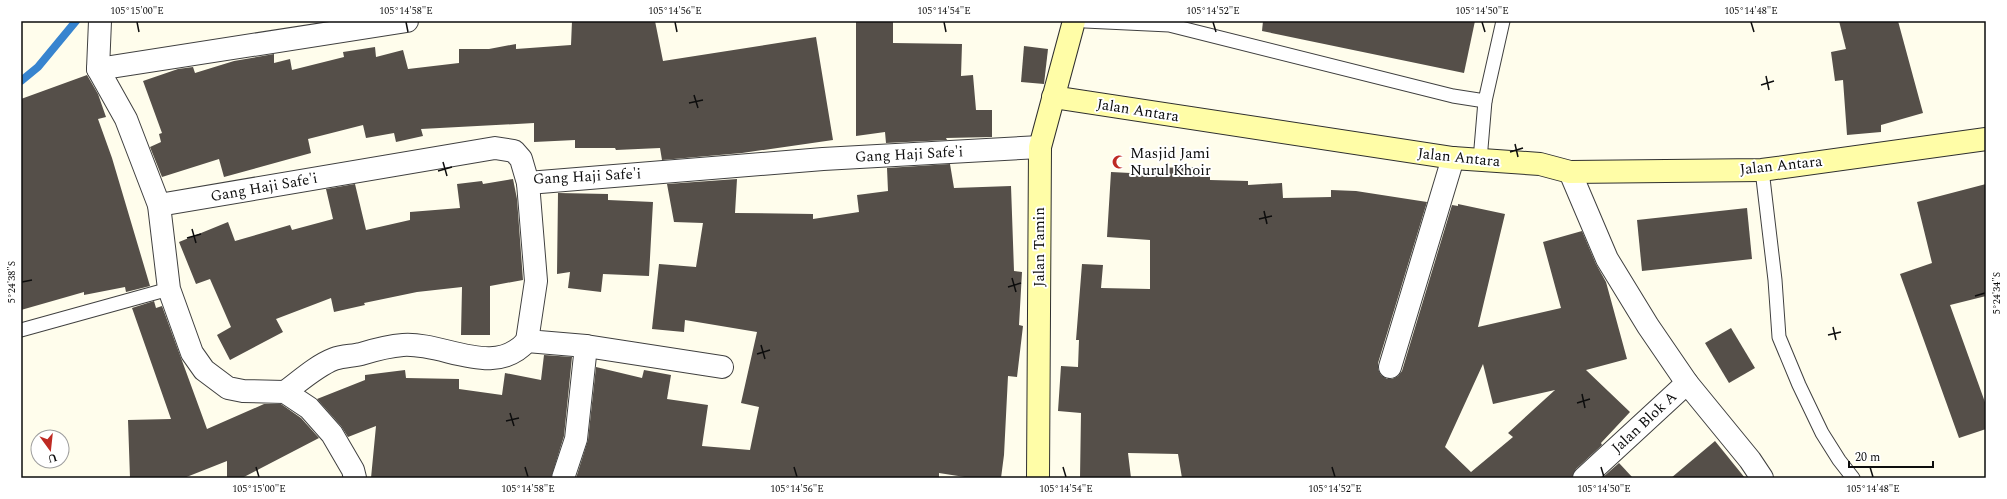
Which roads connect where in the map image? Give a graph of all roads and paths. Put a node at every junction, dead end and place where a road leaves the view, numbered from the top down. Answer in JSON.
{"nodes":[{"id":1,"x":100,"y":21,"type":"edge"},
{"id":2,"x":407,"y":21,"type":"edge"},
{"id":3,"x":1074,"y":21,"type":"edge"},
{"id":4,"x":1085,"y":21,"type":"edge"},
{"id":5,"x":1503,"y":21,"type":"edge"},
{"id":6,"x":1169,"y":23,"type":"edge"},
{"id":7,"x":98,"y":69,"type":"junction"},
{"id":8,"x":1053,"y":97,"type":"junction"},
{"id":9,"x":1485,"y":101,"type":"junction"},
{"id":10,"x":1986,"y":139,"type":"edge"},
{"id":11,"x":1040,"y":147,"type":"junction"},
{"id":12,"x":1453,"y":158,"type":"junction"},
{"id":13,"x":1480,"y":160,"type":"junction"},
{"id":14,"x":1762,"y":170,"type":"junction"},
{"id":15,"x":1570,"y":172,"type":"junction"},
{"id":16,"x":528,"y":183,"type":"junction"},
{"id":17,"x":159,"y":205,"type":"junction"},
{"id":18,"x":169,"y":290,"type":"junction"},
{"id":19,"x":21,"y":330,"type":"edge"},
{"id":20,"x":527,"y":341,"type":"junction"},
{"id":21,"x":586,"y":346,"type":"junction"},
{"id":22,"x":722,"y":367,"type":"dead end"},
{"id":23,"x":1390,"y":367,"type":"dead end"},
{"id":24,"x":1687,"y":383,"type":"junction"},
{"id":25,"x":285,"y":392,"type":"junction"},
{"id":26,"x":355,"y":478,"type":"edge"},
{"id":27,"x":563,"y":478,"type":"edge"},
{"id":28,"x":1038,"y":478,"type":"edge"},
{"id":29,"x":1584,"y":478,"type":"edge"},
{"id":30,"x":1762,"y":478,"type":"edge"},
{"id":31,"x":1853,"y":478,"type":"edge"}],
"edges":[{"from":1,"to":7,"type":"street"},
{"from":2,"to":7,"type":"street"},
{"from":3,"to":8,"type":"street","name":"Jalan Tamin"},
{"from":4,"to":6,"type":"lane"},
{"from":5,"to":9,"type":"lane"},
{"from":6,"to":9,"type":"lane"},
{"from":7,"to":17,"type":"street"},
{"from":8,"to":11,"type":"street","name":"Jalan Tamin"},
{"from":8,"to":12,"type":"street","name":"Jalan Antara"},
{"from":9,"to":13,"type":"lane"},
{"from":10,"to":14,"type":"street","name":"Jalan Antara"},
{"from":11,"to":16,"type":"street","name":"Gang Haji Safe'i"},
{"from":11,"to":28,"type":"street","name":"Jalan Tamin"},
{"from":12,"to":13,"type":"street","name":"Jalan Antara"},
{"from":12,"to":23,"type":"street"},
{"from":13,"to":15,"type":"street","name":"Jalan Antara"},
{"from":14,"to":15,"type":"street","name":"Jalan Antara"},
{"from":14,"to":31,"type":"lane"},
{"from":15,"to":24,"type":"street"},
{"from":16,"to":17,"type":"street","name":"Gang Haji Safe'i"},
{"from":16,"to":20,"type":"street"},
{"from":17,"to":18,"type":"street"},
{"from":18,"to":19,"type":"lane"},
{"from":18,"to":25,"type":"street"},
{"from":20,"to":21,"type":"street"},
{"from":20,"to":25,"type":"street"},
{"from":21,"to":22,"type":"street"},
{"from":21,"to":27,"type":"street"},
{"from":24,"to":29,"type":"street","name":"Jalan Blok A"},
{"from":24,"to":30,"type":"street"},
{"from":25,"to":26,"type":"street"}]}
